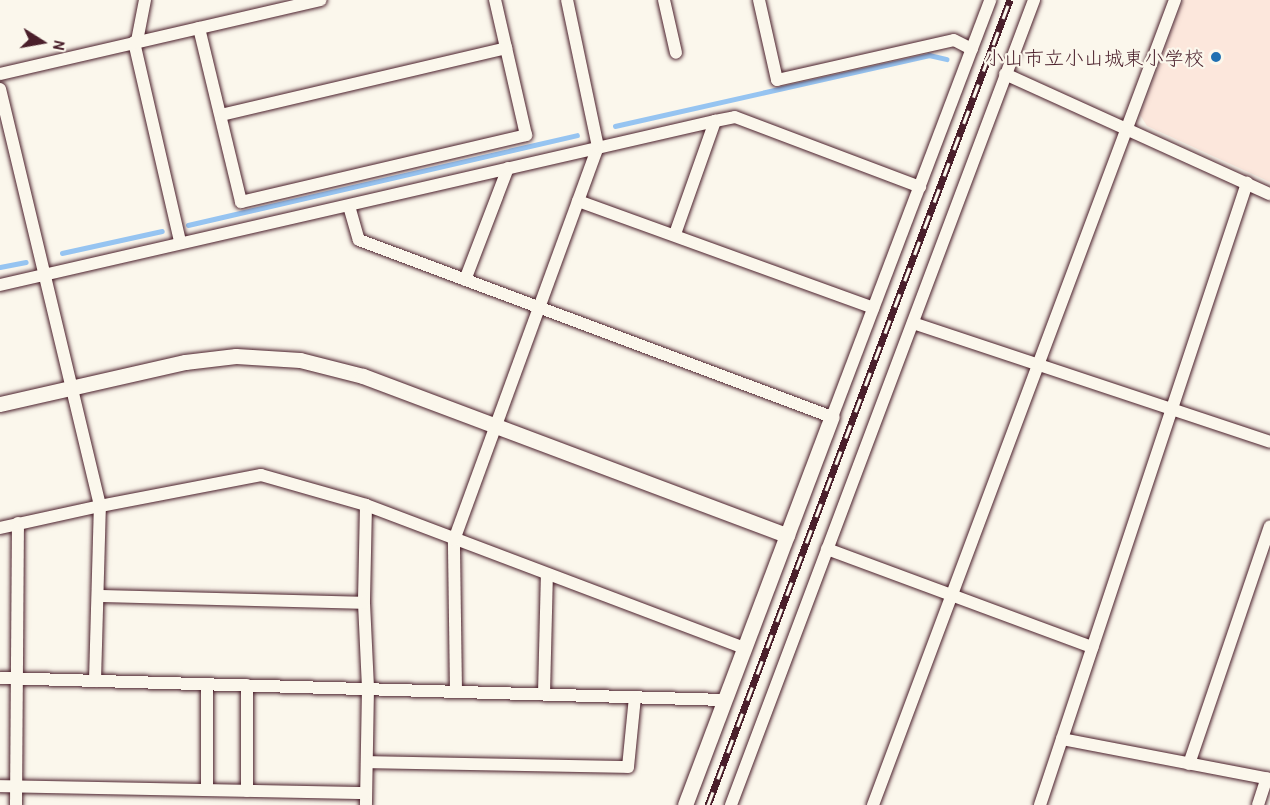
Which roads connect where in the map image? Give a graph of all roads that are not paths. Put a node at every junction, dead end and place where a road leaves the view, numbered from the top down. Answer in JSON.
{"nodes":[{"id":1,"x":145,"y":0,"type":"edge"},
{"id":2,"x":264,"y":0,"type":"edge"},
{"id":3,"x":321,"y":0,"type":"edge"},
{"id":4,"x":495,"y":0,"type":"edge"},
{"id":5,"x":567,"y":0,"type":"edge"},
{"id":6,"x":664,"y":0,"type":"edge"},
{"id":7,"x":759,"y":0,"type":"edge"},
{"id":8,"x":990,"y":0,"type":"edge"},
{"id":9,"x":1034,"y":0,"type":"edge"},
{"id":10,"x":1175,"y":0,"type":"edge"},
{"id":11,"x":261,"y":14,"type":"junction"},
{"id":12,"x":199,"y":28,"type":"junction"},
{"id":13,"x":135,"y":42,"type":"junction"},
{"id":14,"x":506,"y":48,"type":"junction"},
{"id":15,"x":972,"y":49,"type":"junction"},
{"id":16,"x":676,"y":53,"type":"dead end"},
{"id":17,"x":0,"y":74,"type":"edge"},
{"id":18,"x":1005,"y":74,"type":"junction"},
{"id":19,"x":0,"y":89,"type":"edge"},
{"id":20,"x":222,"y":116,"type":"junction"},
{"id":21,"x":715,"y":122,"type":"junction"},
{"id":22,"x":1126,"y":129,"type":"junction"},
{"id":23,"x":598,"y":147,"type":"junction"},
{"id":24,"x":508,"y":168,"type":"junction"},
{"id":25,"x":1247,"y":183,"type":"junction"},
{"id":26,"x":920,"y":187,"type":"junction"},
{"id":27,"x":1270,"y":194,"type":"edge"},
{"id":28,"x":578,"y":201,"type":"junction"},
{"id":29,"x":350,"y":206,"type":"junction"},
{"id":30,"x":675,"y":234,"type":"junction"},
{"id":31,"x":180,"y":242,"type":"junction"},
{"id":32,"x":45,"y":274,"type":"junction"},
{"id":33,"x":465,"y":280,"type":"junction"},
{"id":34,"x":0,"y":285,"type":"edge"},
{"id":35,"x":540,"y":308,"type":"junction"},
{"id":36,"x":873,"y":308,"type":"junction"},
{"id":37,"x":913,"y":323,"type":"junction"},
{"id":38,"x":1038,"y":367,"type":"junction"},
{"id":39,"x":72,"y":388,"type":"junction"},
{"id":40,"x":0,"y":404,"type":"edge"},
{"id":41,"x":1171,"y":410,"type":"junction"},
{"id":42,"x":832,"y":417,"type":"junction"},
{"id":43,"x":496,"y":426,"type":"junction"},
{"id":44,"x":1270,"y":442,"type":"edge"},
{"id":45,"x":366,"y":505,"type":"junction"},
{"id":46,"x":100,"y":506,"type":"junction"},
{"id":47,"x":18,"y":523,"type":"junction"},
{"id":48,"x":1270,"y":526,"type":"edge"},
{"id":49,"x":0,"y":528,"type":"edge"},
{"id":50,"x":787,"y":535,"type":"junction"},
{"id":51,"x":454,"y":540,"type":"junction"},
{"id":52,"x":827,"y":549,"type":"junction"},
{"id":53,"x":547,"y":574,"type":"junction"},
{"id":54,"x":952,"y":595,"type":"junction"},
{"id":55,"x":98,"y":596,"type":"junction"},
{"id":56,"x":363,"y":603,"type":"junction"},
{"id":57,"x":1092,"y":647,"type":"junction"},
{"id":58,"x":745,"y":648,"type":"junction"},
{"id":59,"x":0,"y":678,"type":"edge"},
{"id":60,"x":18,"y":678,"type":"junction"},
{"id":61,"x":95,"y":681,"type":"junction"},
{"id":62,"x":207,"y":684,"type":"junction"},
{"id":63,"x":247,"y":685,"type":"junction"},
{"id":64,"x":368,"y":688,"type":"junction"},
{"id":65,"x":456,"y":691,"type":"junction"},
{"id":66,"x":544,"y":694,"type":"junction"},
{"id":67,"x":635,"y":697,"type":"junction"},
{"id":68,"x":725,"y":700,"type":"junction"},
{"id":69,"x":1062,"y":739,"type":"junction"},
{"id":70,"x":367,"y":762,"type":"junction"},
{"id":71,"x":1189,"y":764,"type":"junction"},
{"id":72,"x":1269,"y":778,"type":"edge"},
{"id":73,"x":0,"y":786,"type":"edge"},
{"id":74,"x":17,"y":787,"type":"junction"},
{"id":75,"x":207,"y":790,"type":"junction"},
{"id":76,"x":247,"y":791,"type":"junction"},
{"id":77,"x":366,"y":799,"type":"edge"},
{"id":78,"x":16,"y":805,"type":"edge"},
{"id":79,"x":685,"y":805,"type":"edge"},
{"id":80,"x":731,"y":805,"type":"edge"},
{"id":81,"x":873,"y":805,"type":"edge"},
{"id":82,"x":1040,"y":805,"type":"edge"},
{"id":83,"x":1258,"y":805,"type":"edge"}],
"edges":[{"from":1,"to":13,"type":"street"},
{"from":2,"to":11,"type":"street"},
{"from":3,"to":11,"type":"street"},
{"from":4,"to":14,"type":"street"},
{"from":5,"to":23,"type":"street"},
{"from":6,"to":16,"type":"street"},
{"from":7,"to":15,"type":"street"},
{"from":8,"to":15,"type":"street"},
{"from":9,"to":18,"type":"street"},
{"from":10,"to":22,"type":"street"},
{"from":11,"to":12,"type":"street"},
{"from":12,"to":13,"type":"street"},
{"from":12,"to":20,"type":"street"},
{"from":13,"to":17,"type":"street"},
{"from":13,"to":31,"type":"street"},
{"from":14,"to":20,"type":"street"},
{"from":14,"to":20,"type":"street"},
{"from":15,"to":26,"type":"street"},
{"from":18,"to":22,"type":"street"},
{"from":18,"to":37,"type":"street"},
{"from":19,"to":32,"type":"street"},
{"from":21,"to":23,"type":"street"},
{"from":21,"to":26,"type":"street"},
{"from":21,"to":30,"type":"street"},
{"from":22,"to":25,"type":"street"},
{"from":22,"to":38,"type":"street"},
{"from":23,"to":24,"type":"street"},
{"from":23,"to":28,"type":"street"},
{"from":24,"to":29,"type":"street"},
{"from":24,"to":33,"type":"street"},
{"from":25,"to":27,"type":"street"},
{"from":25,"to":41,"type":"street"},
{"from":26,"to":36,"type":"street"},
{"from":28,"to":30,"type":"street"},
{"from":28,"to":35,"type":"street"},
{"from":29,"to":31,"type":"street"},
{"from":29,"to":33,"type":"street"},
{"from":30,"to":36,"type":"street"},
{"from":31,"to":32,"type":"street"},
{"from":32,"to":34,"type":"street"},
{"from":32,"to":39,"type":"street"},
{"from":33,"to":35,"type":"street"},
{"from":35,"to":42,"type":"street"},
{"from":35,"to":43,"type":"street"},
{"from":36,"to":42,"type":"street"},
{"from":37,"to":38,"type":"street"},
{"from":37,"to":52,"type":"street"},
{"from":38,"to":41,"type":"street"},
{"from":38,"to":54,"type":"street"},
{"from":39,"to":40,"type":"street"},
{"from":39,"to":43,"type":"street"},
{"from":39,"to":46,"type":"street"},
{"from":41,"to":44,"type":"street"},
{"from":41,"to":57,"type":"street"},
{"from":42,"to":50,"type":"street"},
{"from":43,"to":50,"type":"street"},
{"from":43,"to":51,"type":"street"},
{"from":45,"to":46,"type":"street"},
{"from":45,"to":51,"type":"street"},
{"from":45,"to":56,"type":"street"},
{"from":46,"to":47,"type":"street"},
{"from":46,"to":55,"type":"street"},
{"from":47,"to":49,"type":"street"},
{"from":47,"to":60,"type":"street"},
{"from":48,"to":71,"type":"street"},
{"from":50,"to":58,"type":"street"},
{"from":51,"to":53,"type":"street"},
{"from":51,"to":65,"type":"street"},
{"from":52,"to":54,"type":"street"},
{"from":52,"to":80,"type":"street"},
{"from":53,"to":58,"type":"street"},
{"from":53,"to":66,"type":"street"},
{"from":54,"to":57,"type":"street"},
{"from":54,"to":81,"type":"street"},
{"from":55,"to":56,"type":"street"},
{"from":55,"to":61,"type":"street"},
{"from":56,"to":64,"type":"street"},
{"from":57,"to":69,"type":"street"},
{"from":58,"to":68,"type":"street"},
{"from":59,"to":60,"type":"street"},
{"from":60,"to":61,"type":"street"},
{"from":60,"to":74,"type":"street"},
{"from":61,"to":62,"type":"street"},
{"from":62,"to":63,"type":"street"},
{"from":62,"to":75,"type":"street"},
{"from":63,"to":64,"type":"street"},
{"from":63,"to":76,"type":"street"},
{"from":64,"to":65,"type":"street"},
{"from":64,"to":70,"type":"street"},
{"from":65,"to":66,"type":"street"},
{"from":66,"to":67,"type":"street"},
{"from":67,"to":68,"type":"street"},
{"from":67,"to":70,"type":"street"},
{"from":68,"to":79,"type":"street"},
{"from":69,"to":71,"type":"street"},
{"from":69,"to":82,"type":"street"},
{"from":70,"to":77,"type":"street"},
{"from":71,"to":72,"type":"street"},
{"from":72,"to":83,"type":"street"},
{"from":73,"to":74,"type":"street"},
{"from":74,"to":75,"type":"street"},
{"from":74,"to":78,"type":"street"},
{"from":75,"to":76,"type":"street"},
{"from":76,"to":77,"type":"street"}]}
